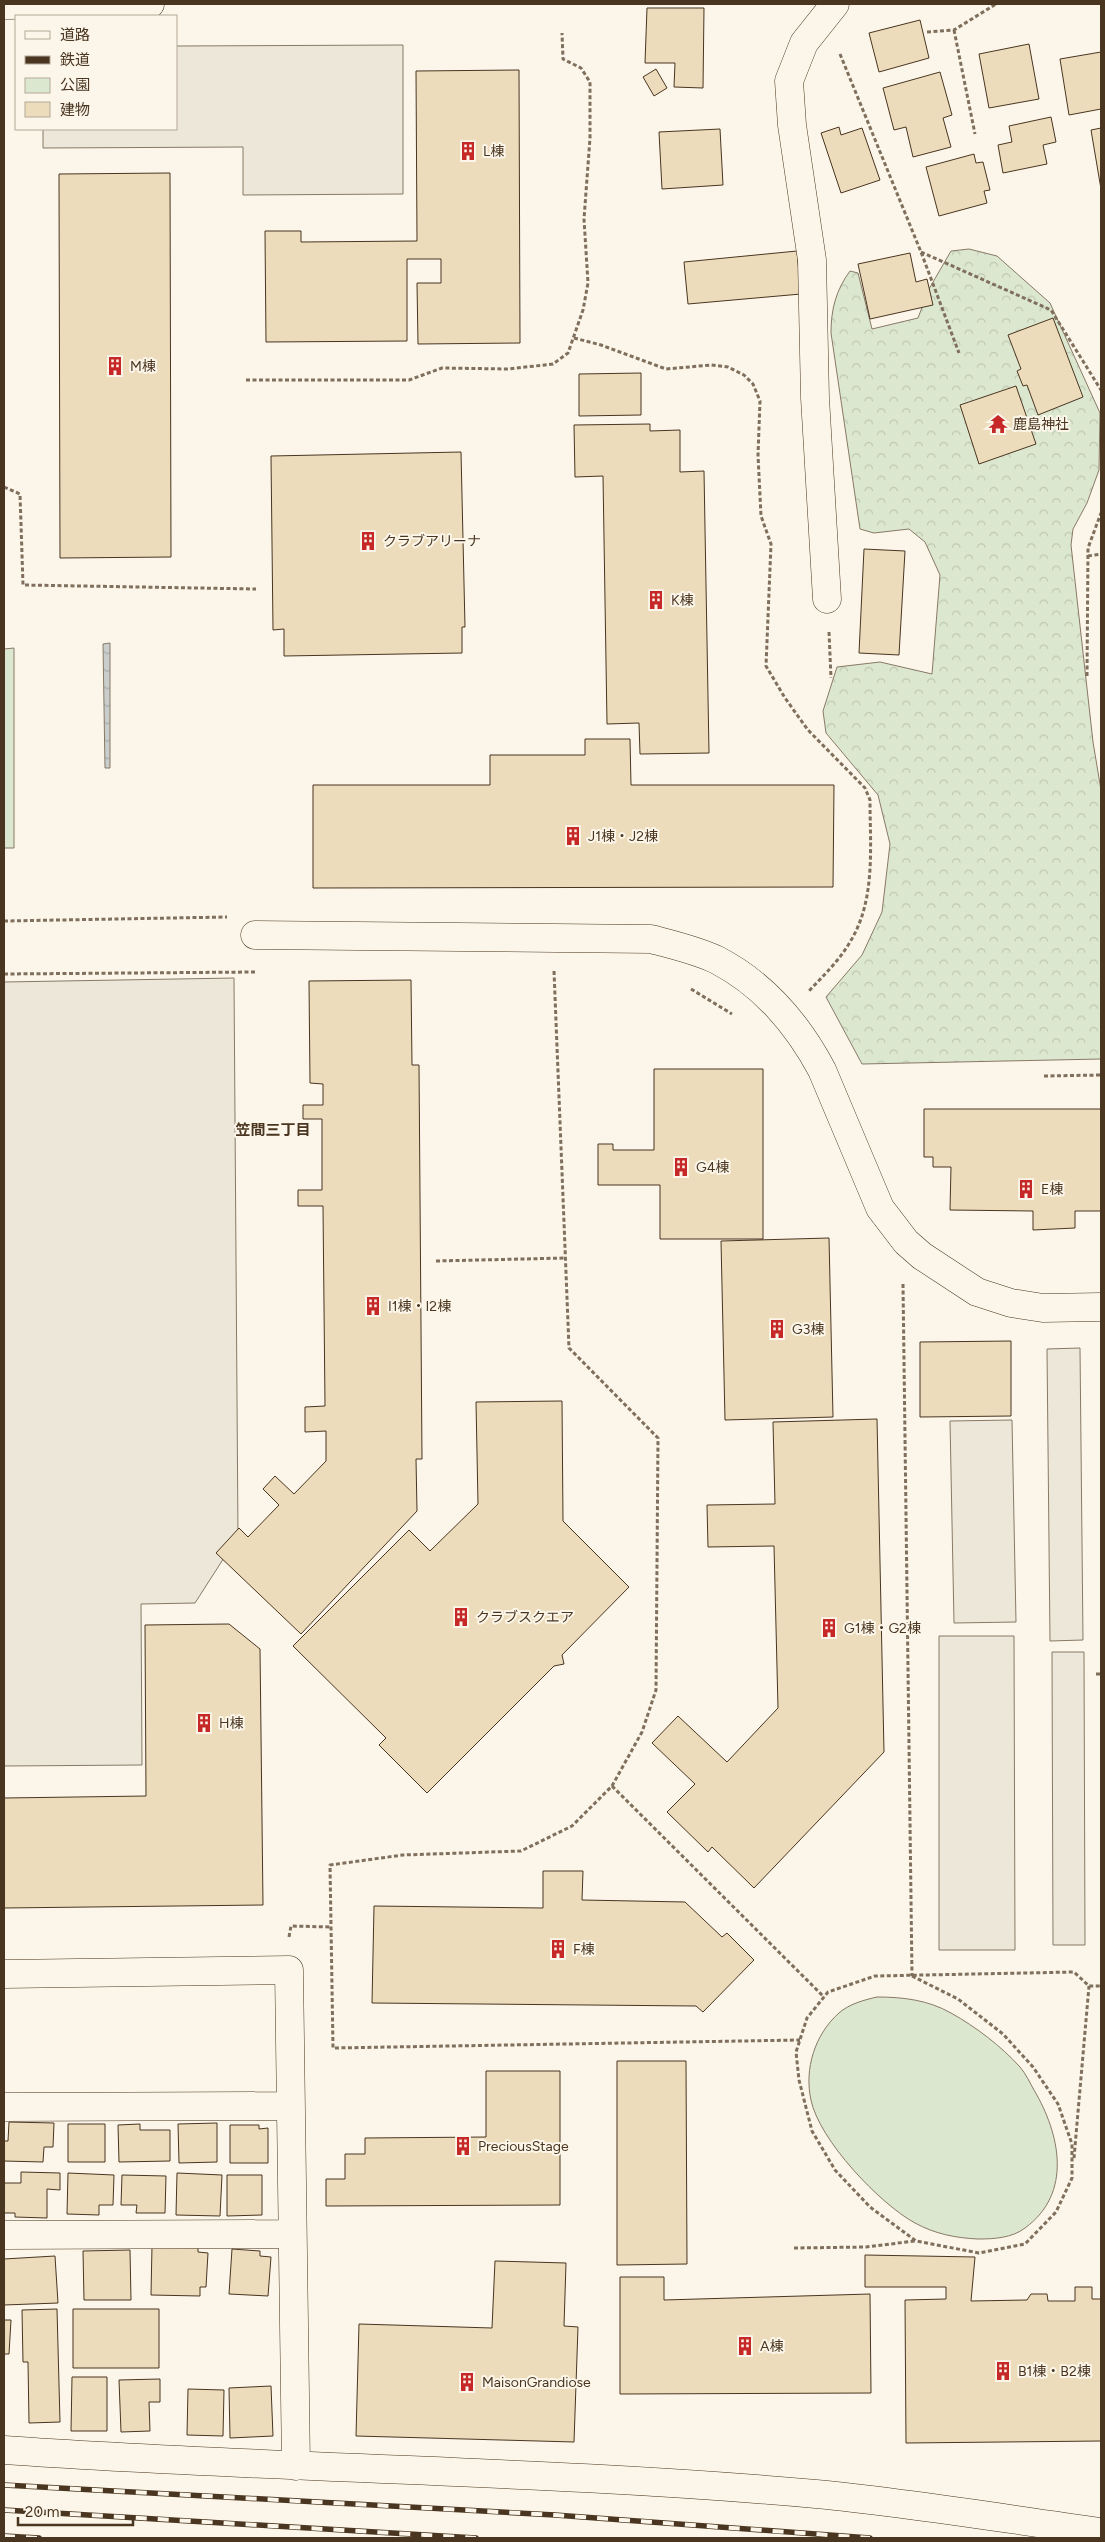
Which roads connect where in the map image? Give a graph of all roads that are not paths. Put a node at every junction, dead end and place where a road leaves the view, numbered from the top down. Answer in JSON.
{"nodes":[{"id":1,"x":150,"y":4,"type":"edge"},
{"id":2,"x":835,"y":4,"type":"edge"},
{"id":3,"x":4,"y":5,"type":"edge"},
{"id":4,"x":827,"y":599,"type":"road end"},
{"id":5,"x":255,"y":935,"type":"dead end"},
{"id":6,"x":1101,"y":1307,"type":"edge"},
{"id":7,"x":4,"y":1974,"type":"edge"},
{"id":8,"x":290,"y":2106,"type":"junction"},
{"id":9,"x":4,"y":2107,"type":"edge"},
{"id":10,"x":291,"y":2234,"type":"junction"},
{"id":11,"x":4,"y":2235,"type":"edge"},
{"id":12,"x":4,"y":2450,"type":"edge"},
{"id":13,"x":296,"y":2466,"type":"junction"},
{"id":14,"x":1101,"y":2532,"type":"edge"}],
"edges":[{"from":1,"to":3,"type":"street"},
{"from":2,"to":4,"type":"street"},
{"from":5,"to":6,"type":"street"},
{"from":7,"to":8,"type":"street"},
{"from":8,"to":9,"type":"street"},
{"from":8,"to":10,"type":"street"},
{"from":10,"to":11,"type":"street"},
{"from":10,"to":13,"type":"street"},
{"from":12,"to":13,"type":"street"},
{"from":13,"to":14,"type":"street"}]}
